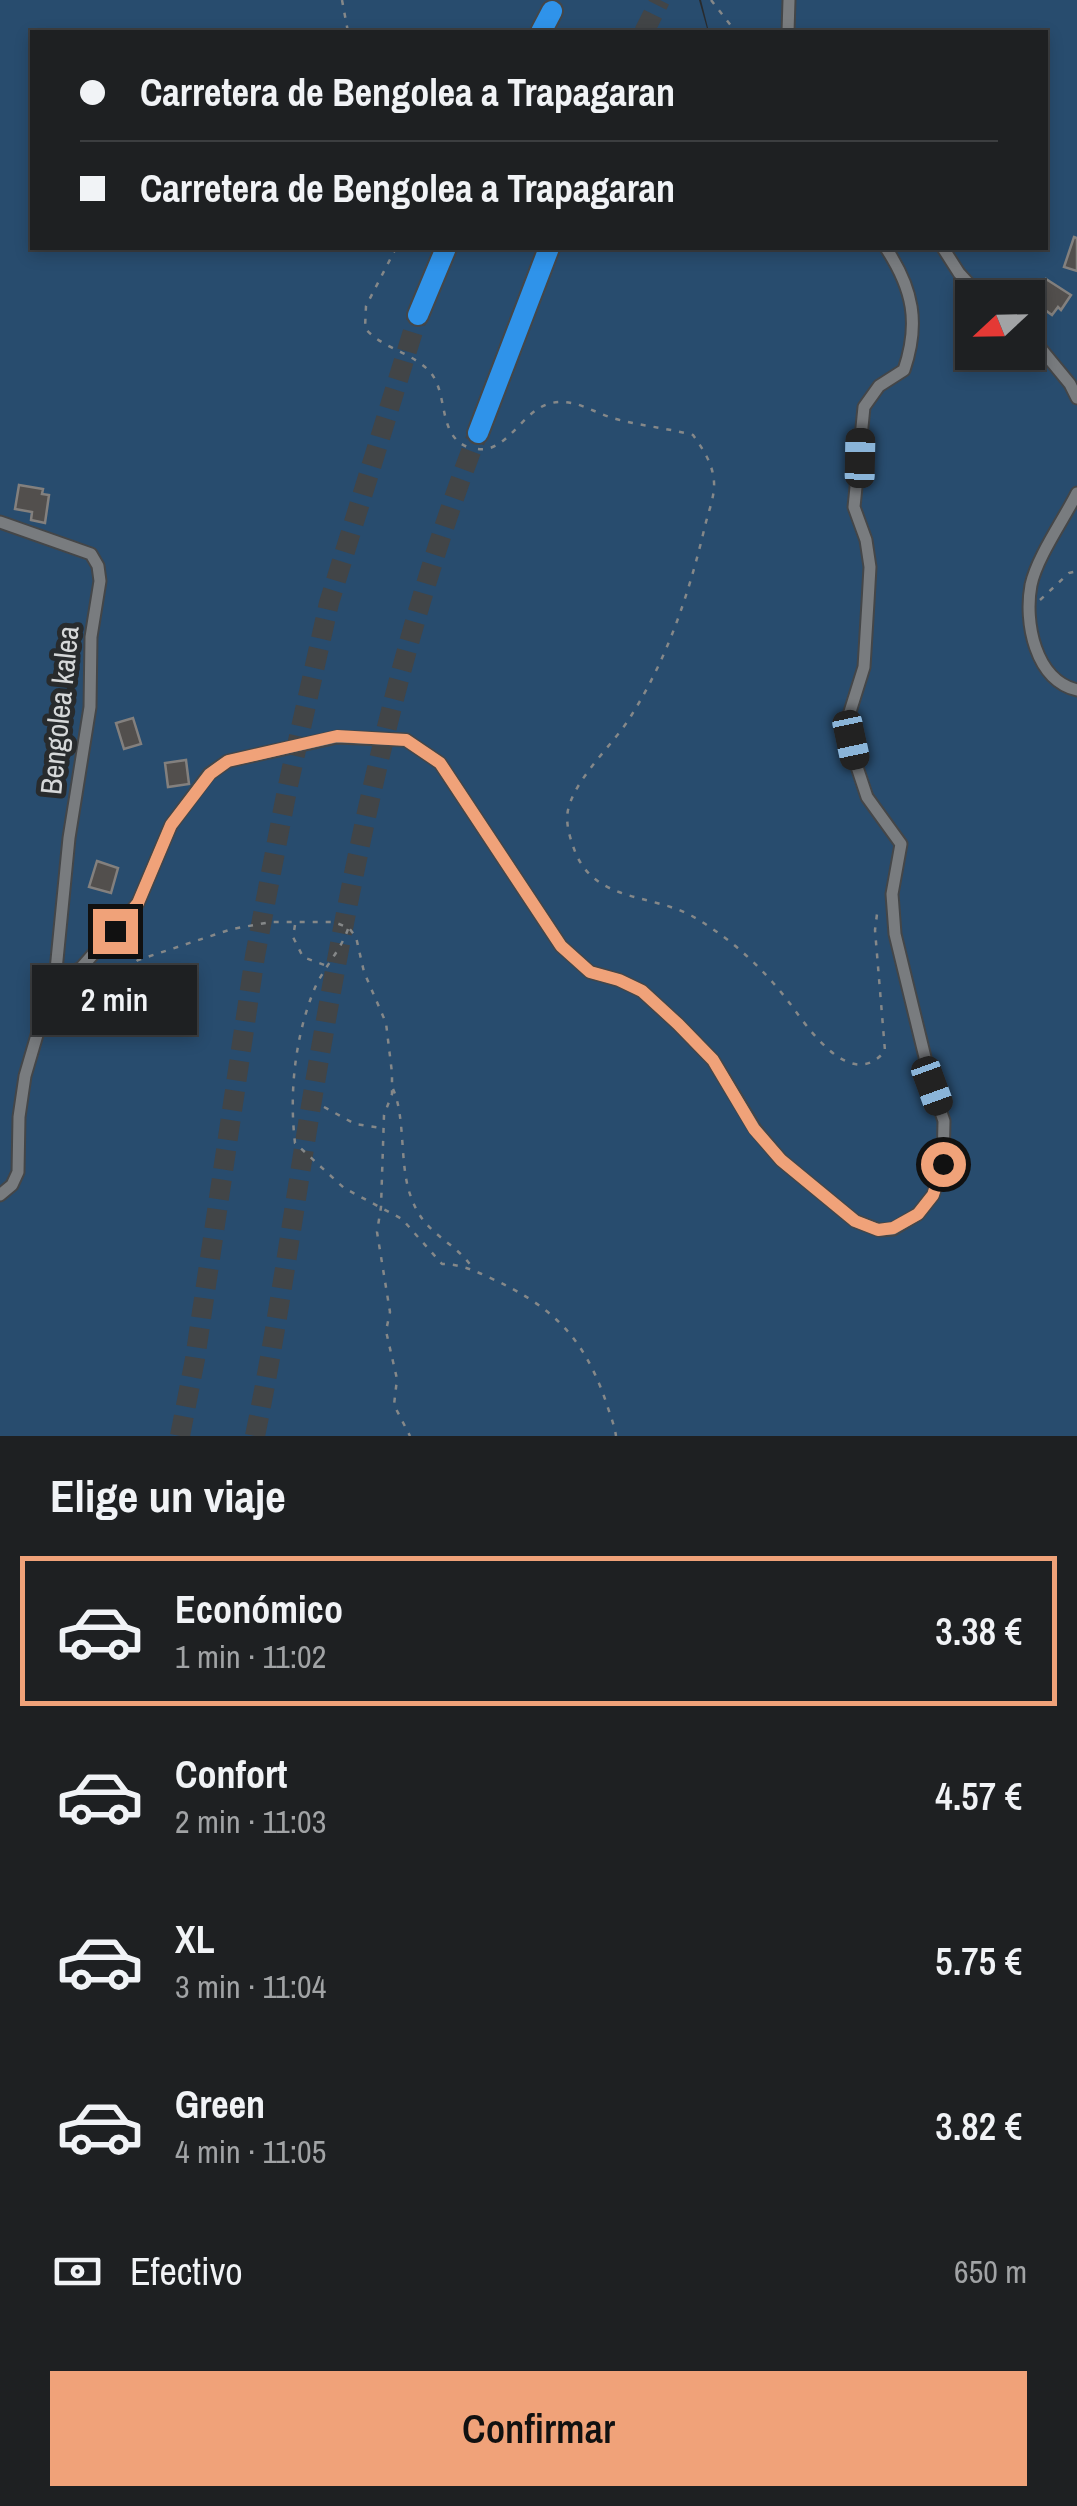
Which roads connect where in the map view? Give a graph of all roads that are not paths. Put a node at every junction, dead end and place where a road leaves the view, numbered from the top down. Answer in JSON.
{"nodes":[{"id":1,"x":789,"y":0,"type":"edge"},
{"id":2,"x":552,"y":11,"type":"dead end"},
{"id":3,"x":543,"y":30,"type":"edge"},
{"id":4,"x":788,"y":30,"type":"edge"},
{"id":5,"x":445,"y":250,"type":"edge"},
{"id":6,"x":548,"y":250,"type":"edge"},
{"id":7,"x":887,"y":250,"type":"edge"},
{"id":8,"x":944,"y":250,"type":"edge"},
{"id":9,"x":965,"y":280,"type":"edge"},
{"id":10,"x":418,"y":314,"type":"tunnel mouth"},
{"id":11,"x":1045,"y":354,"type":"edge"},
{"id":12,"x":1077,"y":398,"type":"edge"},
{"id":13,"x":478,"y":432,"type":"tunnel mouth"},
{"id":14,"x":1077,"y":493,"type":"edge"},
{"id":15,"x":0,"y":522,"type":"edge"},
{"id":16,"x":1077,"y":690,"type":"edge"},
{"id":17,"x":56,"y":970,"type":"junction"},
{"id":18,"x":0,"y":1195,"type":"edge"}],
"edges":[{"from":1,"to":4,"type":"street"},
{"from":2,"to":3,"type":"highway"},
{"from":5,"to":10,"type":"highway"},
{"from":6,"to":13,"type":"highway"},
{"from":7,"to":17,"type":"street"},
{"from":8,"to":9,"type":"street"},
{"from":11,"to":12,"type":"street"},
{"from":14,"to":16,"type":"street"},
{"from":15,"to":17,"type":"street","name":"Bengolea kalea"},
{"from":17,"to":18,"type":"street"}]}
